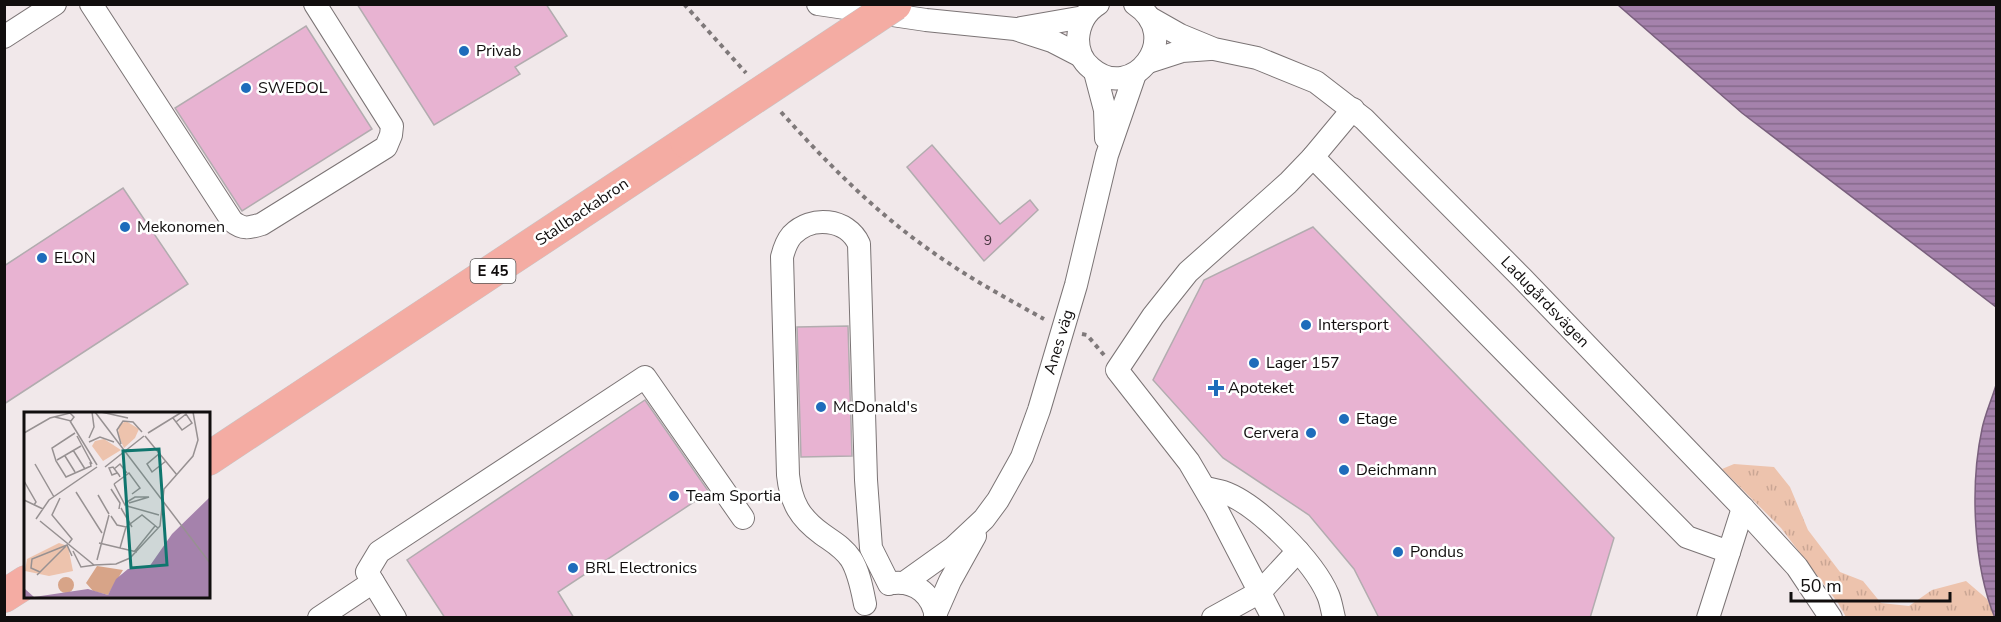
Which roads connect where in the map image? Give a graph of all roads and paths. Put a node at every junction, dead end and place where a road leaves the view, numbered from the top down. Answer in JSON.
{"nodes":[{"id":1,"x":55,"y":4,"type":"edge"},
{"id":2,"x":91,"y":4,"type":"edge"},
{"id":3,"x":315,"y":4,"type":"edge"},
{"id":4,"x":684,"y":4,"type":"edge"},
{"id":5,"x":818,"y":4,"type":"edge"},
{"id":6,"x":895,"y":4,"type":"edge"},
{"id":7,"x":1091,"y":11,"type":"edge"},
{"id":8,"x":1143,"y":11,"type":"edge"},
{"id":9,"x":1015,"y":29,"type":"junction"},
{"id":10,"x":4,"y":37,"type":"edge"},
{"id":11,"x":1214,"y":49,"type":"junction"},
{"id":12,"x":1088,"y":64,"type":"junction"},
{"id":13,"x":1141,"y":68,"type":"junction"},
{"id":14,"x":751,"y":79,"type":"dead end"},
{"id":15,"x":1353,"y":110,"type":"junction"},
{"id":16,"x":781,"y":112,"type":"dead end"},
{"id":17,"x":1107,"y":155,"type":"junction"},
{"id":18,"x":1313,"y":157,"type":"junction"},
{"id":19,"x":1063,"y":328,"type":"junction"},
{"id":20,"x":1117,"y":370,"type":"junction"},
{"id":21,"x":210,"y":458,"type":"edge"},
{"id":22,"x":1205,"y":488,"type":"junction"},
{"id":23,"x":1743,"y":508,"type":"junction"},
{"id":24,"x":743,"y":518,"type":"dead end"},
{"id":25,"x":984,"y":519,"type":"junction"},
{"id":26,"x":1298,"y":551,"type":"junction"},
{"id":27,"x":1729,"y":552,"type":"junction"},
{"id":28,"x":370,"y":577,"type":"junction"},
{"id":29,"x":24,"y":583,"type":"edge"},
{"id":30,"x":896,"y":583,"type":"junction"},
{"id":31,"x":1260,"y":592,"type":"junction"},
{"id":32,"x":4,"y":596,"type":"edge"},
{"id":33,"x":864,"y":611,"type":"edge"},
{"id":34,"x":935,"y":616,"type":"edge"},
{"id":35,"x":319,"y":618,"type":"edge"},
{"id":36,"x":395,"y":618,"type":"edge"},
{"id":37,"x":1213,"y":618,"type":"edge"},
{"id":38,"x":1273,"y":618,"type":"edge"},
{"id":39,"x":1334,"y":618,"type":"edge"},
{"id":40,"x":1708,"y":618,"type":"edge"},
{"id":41,"x":1831,"y":618,"type":"edge"}],
"edges":[{"from":1,"to":10,"type":"street"},
{"from":2,"to":3,"type":"street"},
{"from":4,"to":14,"type":"path"},
{"from":5,"to":9,"type":"street"},
{"from":6,"to":21,"type":"highway","name":"Stallbackabron","number":"E 45","bridge":true},
{"from":7,"to":9,"type":"street"},
{"from":7,"to":12,"type":"street","name":"Anes väg"},
{"from":8,"to":11,"type":"street","name":"Ladugårdsvägen"},
{"from":8,"to":13,"type":"street","name":"Anes väg"},
{"from":9,"to":12,"type":"street"},
{"from":11,"to":13,"type":"street","name":"Ladugårdsvägen"},
{"from":11,"to":15,"type":"street","name":"Ladugårdsvägen"},
{"from":12,"to":13,"type":"street","name":"Ladugårdsvägen"},
{"from":12,"to":17,"type":"street","name":"Anes väg"},
{"from":13,"to":17,"type":"street","name":"Anes väg"},
{"from":15,"to":18,"type":"street"},
{"from":15,"to":23,"type":"street","name":"Ladugårdsvägen"},
{"from":16,"to":19,"type":"path"},
{"from":17,"to":19,"type":"street","name":"Anes väg"},
{"from":18,"to":20,"type":"street"},
{"from":18,"to":27,"type":"street"},
{"from":19,"to":20,"type":"path"},
{"from":19,"to":25,"type":"street","name":"Anes väg"},
{"from":20,"to":22,"type":"street"},
{"from":22,"to":26,"type":"street"},
{"from":22,"to":31,"type":"street"},
{"from":23,"to":27,"type":"street"},
{"from":23,"to":41,"type":"street","name":"Ladugårdsvägen"},
{"from":24,"to":28,"type":"street"},
{"from":25,"to":30,"type":"street","name":"Anes väg"},
{"from":25,"to":34,"type":"street","name":"Anes väg"},
{"from":26,"to":31,"type":"street"},
{"from":26,"to":39,"type":"street"},
{"from":27,"to":40,"type":"street"},
{"from":28,"to":35,"type":"street"},
{"from":28,"to":36,"type":"street"},
{"from":29,"to":32,"type":"highway"},
{"from":30,"to":33,"type":"street","name":"Anes väg"},
{"from":30,"to":33,"type":"street"},
{"from":30,"to":34,"type":"street"},
{"from":31,"to":37,"type":"street"},
{"from":31,"to":38,"type":"street"}]}
